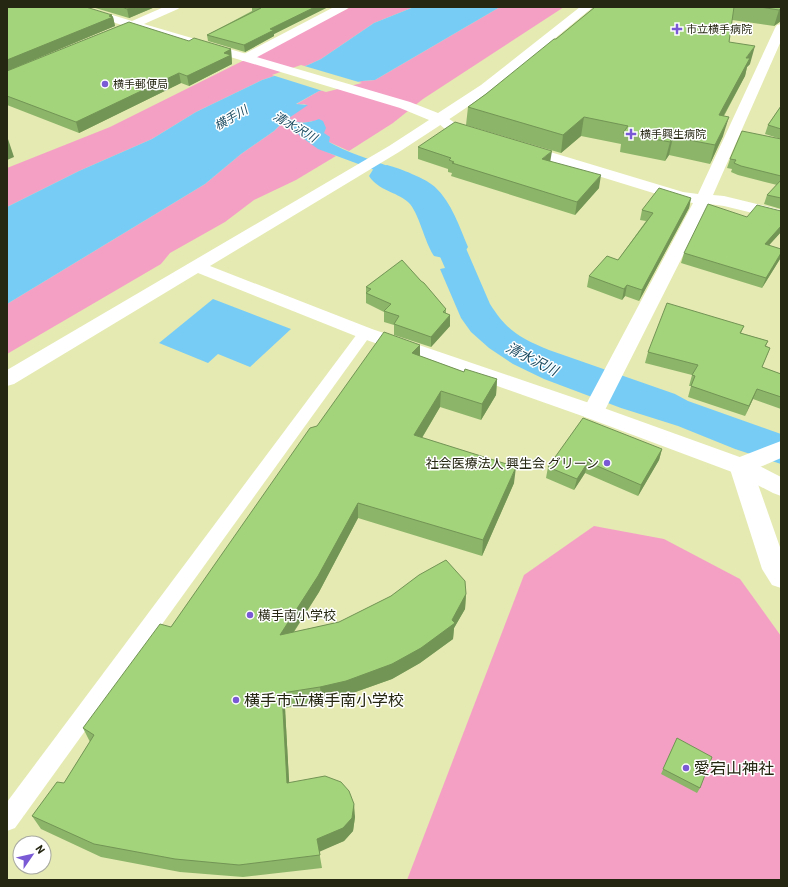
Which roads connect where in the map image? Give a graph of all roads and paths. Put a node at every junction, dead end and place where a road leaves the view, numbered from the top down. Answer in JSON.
{"nodes":[{"id":1,"x":74,"y":7,"type":"edge"},
{"id":2,"x":174,"y":7,"type":"edge"},
{"id":3,"x":342,"y":7,"type":"edge"},
{"id":4,"x":587,"y":7,"type":"edge"},
{"id":5,"x":133,"y":24,"type":"junction"},
{"id":6,"x":781,"y":28,"type":"edge"},
{"id":7,"x":113,"y":33,"type":"edge"},
{"id":8,"x":246,"y":58,"type":"junction"},
{"id":9,"x":440,"y":120,"type":"junction"},
{"id":10,"x":487,"y":138,"type":"edge"},
{"id":11,"x":510,"y":145,"type":"edge"},
{"id":12,"x":703,"y":200,"type":"junction"},
{"id":13,"x":781,"y":215,"type":"edge"},
{"id":14,"x":197,"y":267,"type":"junction"},
{"id":15,"x":365,"y":333,"type":"junction"},
{"id":16,"x":7,"y":379,"type":"edge"},
{"id":17,"x":595,"y":408,"type":"junction"},
{"id":18,"x":781,"y":448,"type":"edge"},
{"id":19,"x":746,"y":463,"type":"junction"},
{"id":20,"x":781,"y":487,"type":"edge"},
{"id":21,"x":781,"y":578,"type":"edge"},
{"id":22,"x":7,"y":820,"type":"edge"}],
"edges":[{"from":1,"to":5,"type":"street"},
{"from":2,"to":5,"type":"street"},
{"from":3,"to":8,"type":"street"},
{"from":4,"to":9,"type":"street"},
{"from":5,"to":7,"type":"street"},
{"from":5,"to":8,"type":"street"},
{"from":6,"to":12,"type":"street"},
{"from":8,"to":9,"type":"street"},
{"from":9,"to":10,"type":"street"},
{"from":9,"to":14,"type":"street"},
{"from":11,"to":12,"type":"street"},
{"from":12,"to":13,"type":"street"},
{"from":12,"to":17,"type":"street"},
{"from":14,"to":15,"type":"street"},
{"from":14,"to":16,"type":"street"},
{"from":15,"to":17,"type":"street"},
{"from":15,"to":22,"type":"lane"},
{"from":17,"to":19,"type":"street"},
{"from":18,"to":19,"type":"street"},
{"from":19,"to":20,"type":"street"},
{"from":19,"to":21,"type":"street"}]}
